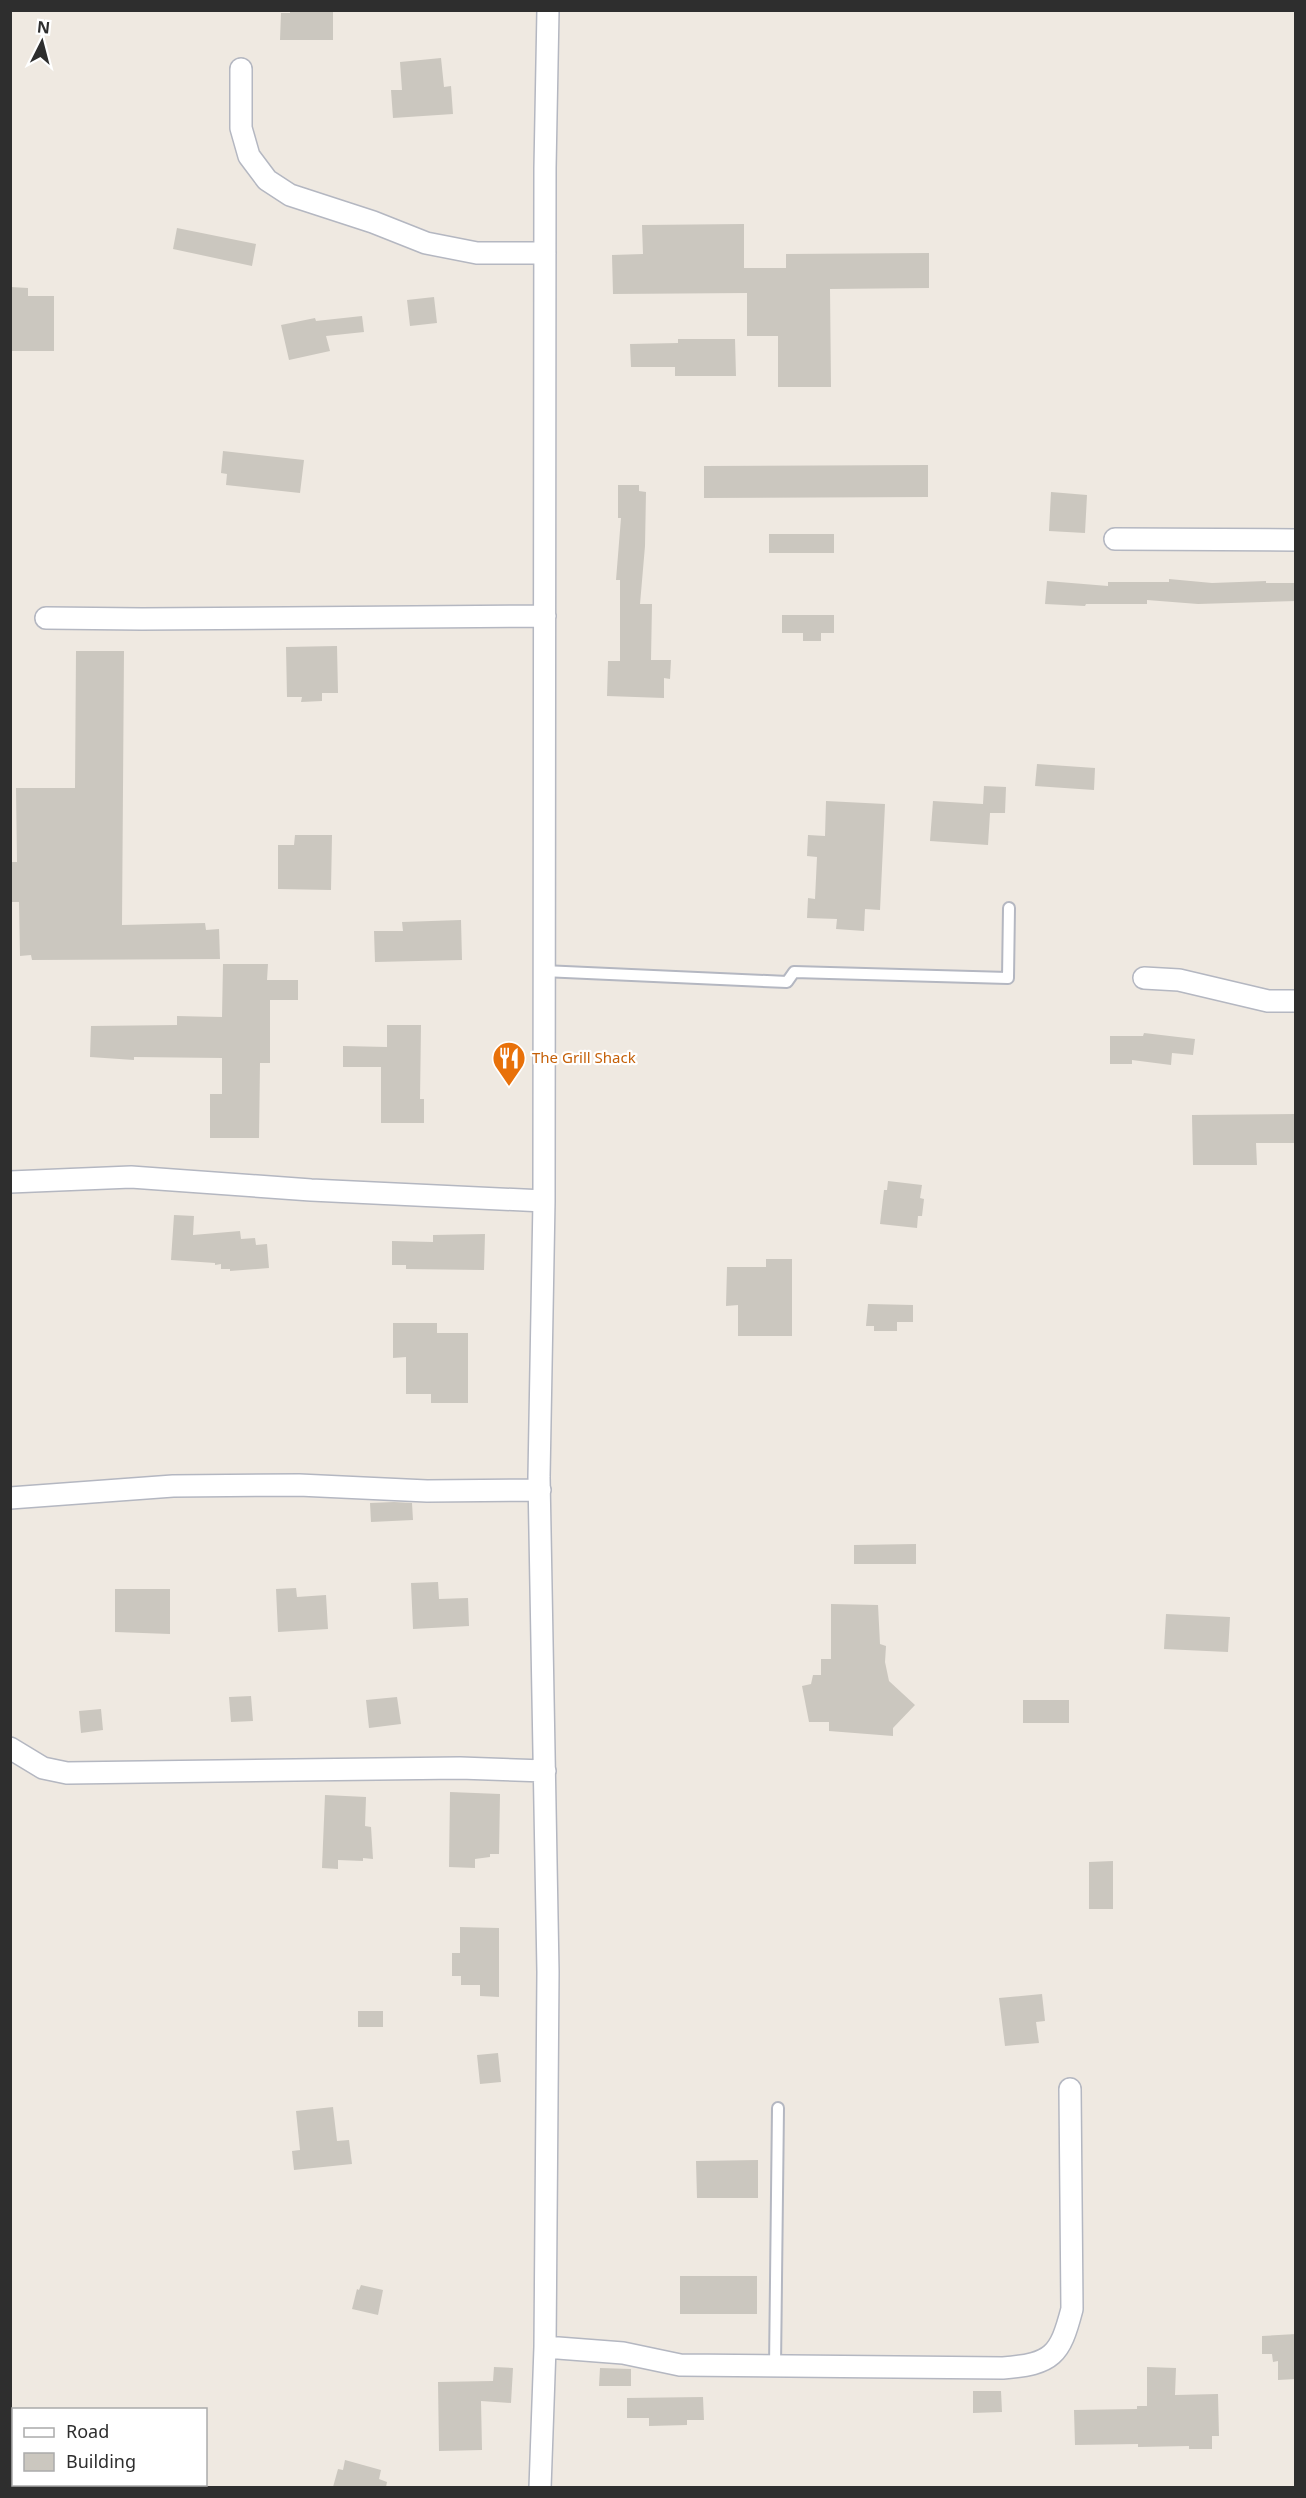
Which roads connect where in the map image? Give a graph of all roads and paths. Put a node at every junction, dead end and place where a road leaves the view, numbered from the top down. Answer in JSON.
{"nodes":[{"id":1,"x":548,"y":10,"type":"edge"},
{"id":2,"x":241,"y":69,"type":"dead end"},
{"id":3,"x":545,"y":253,"type":"junction"},
{"id":4,"x":1115,"y":539,"type":"dead end"},
{"id":5,"x":1296,"y":540,"type":"edge"},
{"id":6,"x":545,"y":616,"type":"junction"},
{"id":7,"x":46,"y":618,"type":"dead end"},
{"id":8,"x":1009,"y":908,"type":"dead end"},
{"id":9,"x":543,"y":971,"type":"junction"},
{"id":10,"x":1144,"y":978,"type":"dead end"},
{"id":11,"x":1296,"y":1001,"type":"edge"},
{"id":12,"x":10,"y":1182,"type":"edge"},
{"id":13,"x":543,"y":1201,"type":"junction"},
{"id":14,"x":540,"y":1490,"type":"junction"},
{"id":15,"x":10,"y":1498,"type":"edge"},
{"id":16,"x":10,"y":1748,"type":"edge"},
{"id":17,"x":545,"y":1771,"type":"junction"},
{"id":18,"x":1070,"y":2089,"type":"dead end"},
{"id":19,"x":778,"y":2108,"type":"dead end"},
{"id":20,"x":544,"y":2347,"type":"junction"},
{"id":21,"x":775,"y":2368,"type":"junction"},
{"id":22,"x":540,"y":2487,"type":"edge"}],
"edges":[{"from":1,"to":3,"type":"street"},
{"from":2,"to":3,"type":"street"},
{"from":3,"to":6,"type":"street"},
{"from":4,"to":5,"type":"street"},
{"from":6,"to":7,"type":"street"},
{"from":6,"to":9,"type":"street"},
{"from":8,"to":9,"type":"lane"},
{"from":9,"to":13,"type":"street"},
{"from":10,"to":11,"type":"street"},
{"from":12,"to":13,"type":"street"},
{"from":13,"to":14,"type":"street"},
{"from":14,"to":15,"type":"street"},
{"from":14,"to":17,"type":"street"},
{"from":16,"to":17,"type":"street"},
{"from":17,"to":20,"type":"street"},
{"from":18,"to":21,"type":"street"},
{"from":19,"to":21,"type":"lane"},
{"from":20,"to":21,"type":"street"},
{"from":20,"to":22,"type":"street"}]}
